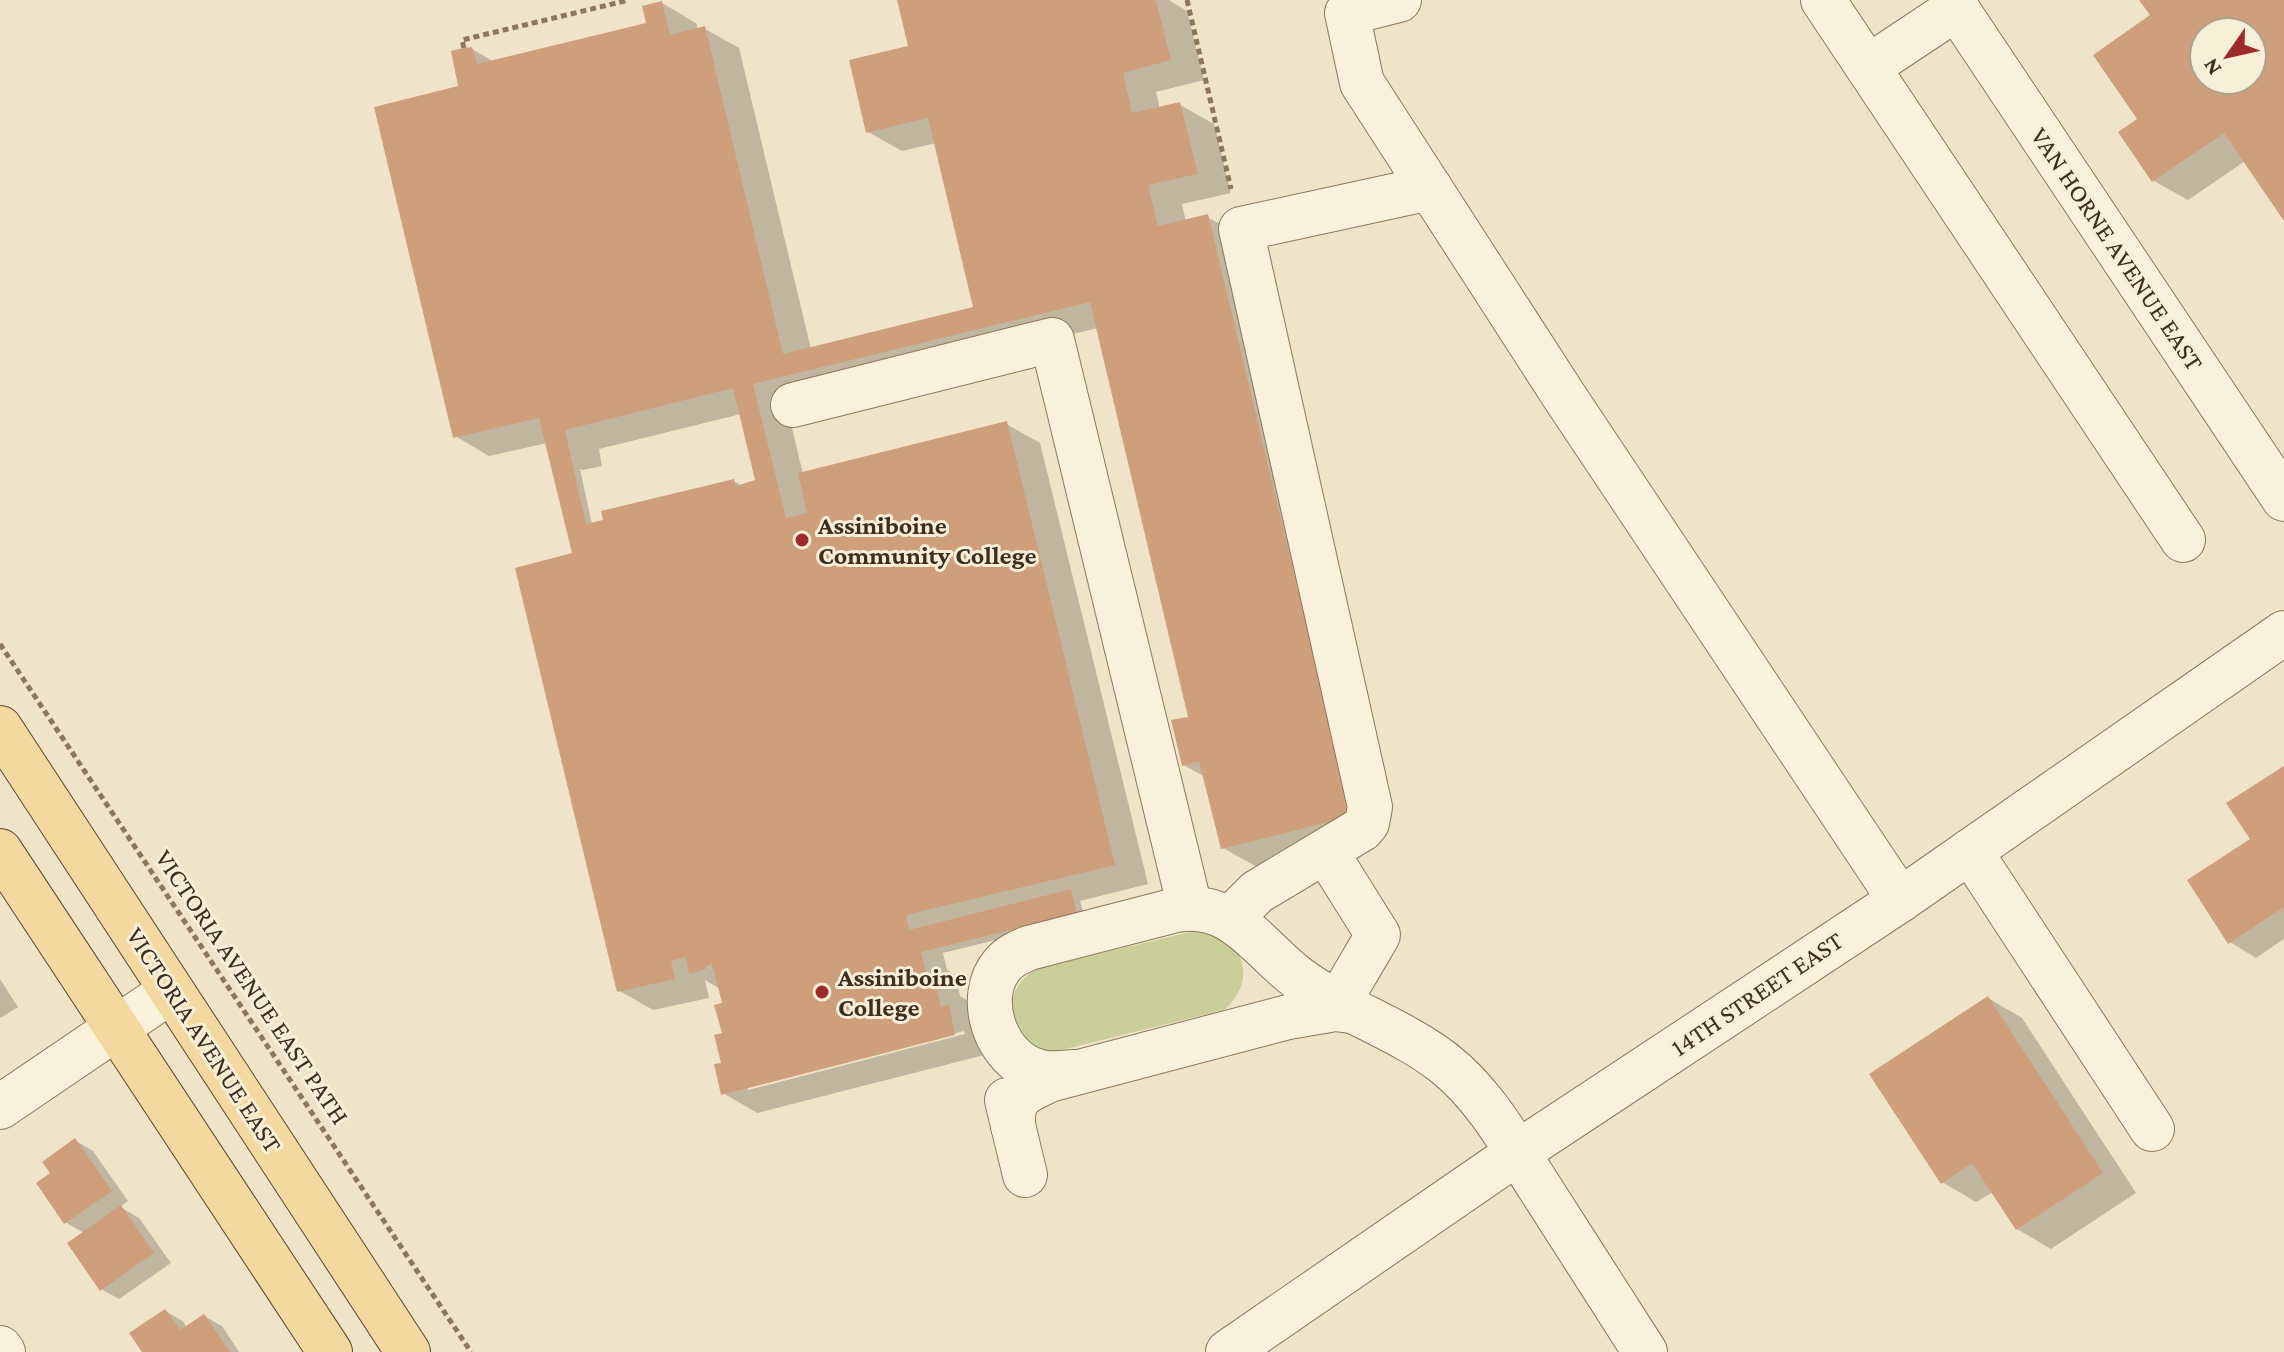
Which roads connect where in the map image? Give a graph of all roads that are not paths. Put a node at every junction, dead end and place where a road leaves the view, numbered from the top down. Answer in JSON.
{"nodes":[{"id":1,"x":1399,"y":0,"type":"edge"},
{"id":2,"x":1823,"y":0,"type":"edge"},
{"id":3,"x":1954,"y":4,"type":"edge"},
{"id":4,"x":1868,"y":67,"type":"junction"},
{"id":5,"x":1430,"y":188,"type":"junction"},
{"id":6,"x":793,"y":405,"type":"dead end"},
{"id":7,"x":2284,"y":499,"type":"edge"},
{"id":8,"x":2183,"y":540,"type":"dead end"},
{"id":9,"x":2284,"y":633,"type":"edge"},
{"id":10,"x":0,"y":728,"type":"edge"},
{"id":11,"x":0,"y":851,"type":"edge"},
{"id":12,"x":1970,"y":851,"type":"junction"},
{"id":13,"x":1326,"y":852,"type":"junction"},
{"id":14,"x":1900,"y":900,"type":"junction"},
{"id":15,"x":1190,"y":908,"type":"junction"},
{"id":16,"x":1234,"y":922,"type":"junction"},
{"id":17,"x":171,"y":991,"type":"junction"},
{"id":18,"x":1337,"y":1008,"type":"junction"},
{"id":19,"x":991,"y":1015,"type":"junction"},
{"id":20,"x":118,"y":1028,"type":"junction"},
{"id":21,"x":1074,"y":1072,"type":"junction"},
{"id":22,"x":0,"y":1107,"type":"edge"},
{"id":23,"x":1013,"y":1126,"type":"junction"},
{"id":24,"x":2152,"y":1129,"type":"dead end"},
{"id":25,"x":1517,"y":1153,"type":"junction"},
{"id":26,"x":1025,"y":1175,"type":"dead end"},
{"id":27,"x":330,"y":1352,"type":"edge"},
{"id":28,"x":408,"y":1352,"type":"edge"},
{"id":29,"x":1228,"y":1352,"type":"edge"},
{"id":30,"x":1645,"y":1352,"type":"edge"}],
"edges":[{"from":1,"to":5,"type":"street"},
{"from":2,"to":4,"type":"street"},
{"from":3,"to":4,"type":"street"},
{"from":3,"to":7,"type":"street","name":"VAN HORNE AVENUE EAST"},
{"from":4,"to":8,"type":"street"},
{"from":5,"to":13,"type":"street"},
{"from":5,"to":14,"type":"street"},
{"from":6,"to":15,"type":"street"},
{"from":9,"to":12,"type":"street","name":"14TH STREET EAST"},
{"from":10,"to":17,"type":"main road","name":"VICTORIA AVENUE EAST"},
{"from":11,"to":20,"type":"main road"},
{"from":12,"to":14,"type":"street","name":"14TH STREET EAST"},
{"from":12,"to":24,"type":"street"},
{"from":13,"to":16,"type":"street"},
{"from":13,"to":18,"type":"street"},
{"from":14,"to":25,"type":"street","name":"14TH STREET EAST"},
{"from":15,"to":16,"type":"street"},
{"from":15,"to":19,"type":"street"},
{"from":16,"to":18,"type":"street"},
{"from":17,"to":20,"type":"street"},
{"from":17,"to":28,"type":"main road","name":"VICTORIA AVENUE EAST"},
{"from":18,"to":21,"type":"street"},
{"from":18,"to":25,"type":"street"},
{"from":19,"to":21,"type":"street"},
{"from":19,"to":23,"type":"street"},
{"from":20,"to":22,"type":"street"},
{"from":20,"to":27,"type":"main road"},
{"from":21,"to":23,"type":"street"},
{"from":23,"to":26,"type":"street"},
{"from":25,"to":29,"type":"street","name":"14TH STREET EAST"},
{"from":25,"to":30,"type":"street"}]}
